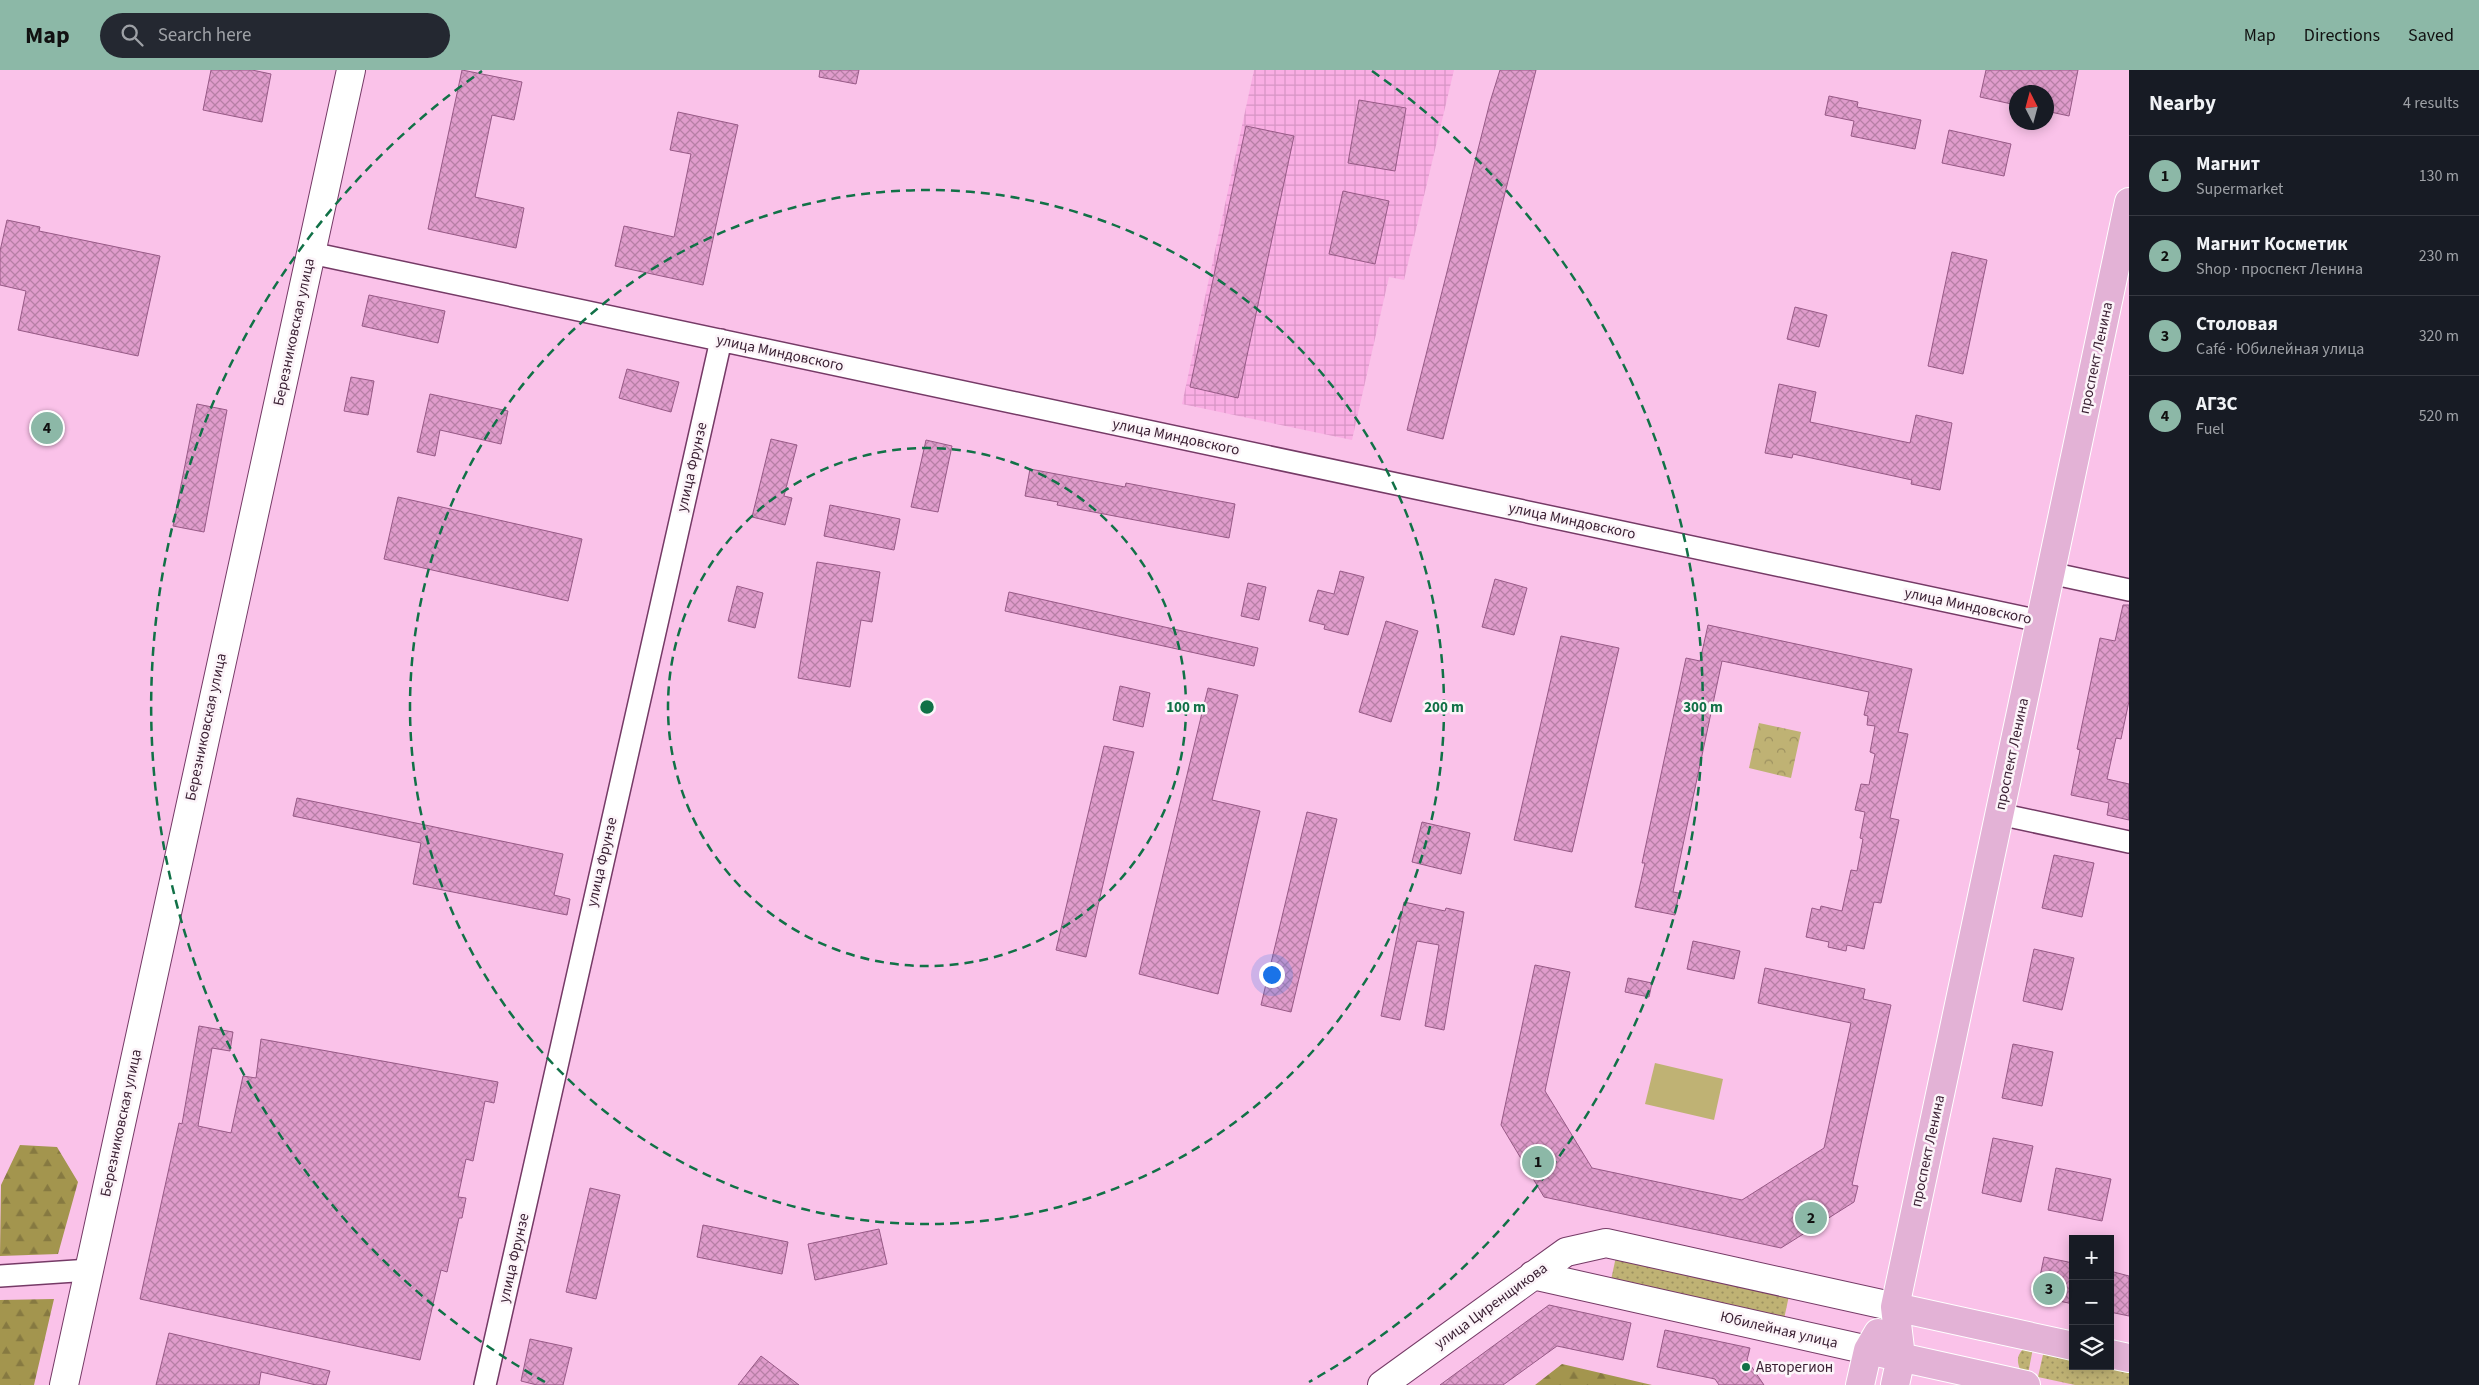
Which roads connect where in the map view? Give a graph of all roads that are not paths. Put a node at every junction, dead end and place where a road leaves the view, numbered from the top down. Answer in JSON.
{"nodes":[{"id":1,"x":351,"y":70,"type":"edge"},
{"id":2,"x":2129,"y":202,"type":"edge"},
{"id":3,"x":311,"y":253,"type":"junction"},
{"id":4,"x":721,"y":340,"type":"junction"},
{"id":5,"x":2050,"y":573,"type":"junction"},
{"id":6,"x":2129,"y":590,"type":"edge"},
{"id":7,"x":2040,"y":621,"type":"junction"},
{"id":8,"x":1999,"y":814,"type":"junction"},
{"id":9,"x":2129,"y":842,"type":"edge"},
{"id":10,"x":90,"y":1270,"type":"junction"},
{"id":11,"x":1533,"y":1275,"type":"junction"},
{"id":12,"x":0,"y":1276,"type":"edge"},
{"id":13,"x":1895,"y":1307,"type":"junction"},
{"id":14,"x":2069,"y":1345,"type":"edge"},
{"id":15,"x":1868,"y":1350,"type":"junction"},
{"id":16,"x":2114,"y":1355,"type":"edge"},
{"id":17,"x":1901,"y":1357,"type":"junction"},
{"id":18,"x":2129,"y":1358,"type":"edge"},
{"id":19,"x":64,"y":1385,"type":"edge"},
{"id":20,"x":485,"y":1385,"type":"edge"},
{"id":21,"x":1382,"y":1385,"type":"edge"},
{"id":22,"x":1860,"y":1385,"type":"edge"},
{"id":23,"x":1895,"y":1385,"type":"edge"},
{"id":24,"x":2026,"y":1385,"type":"edge"}],
"edges":[{"from":1,"to":3,"type":"street","name":"Березниковская улица"},
{"from":2,"to":5,"type":"main road","name":"проспект Ленина"},
{"from":3,"to":4,"type":"street","name":"улица Миндовского"},
{"from":3,"to":10,"type":"street","name":"Березниковская улица"},
{"from":4,"to":7,"type":"street","name":"улица Миндовского"},
{"from":4,"to":20,"type":"street","name":"улица Фрунзе"},
{"from":5,"to":6,"type":"street"},
{"from":5,"to":7,"type":"main road","name":"проспект Ленина"},
{"from":7,"to":8,"type":"main road","name":"проспект Ленина"},
{"from":8,"to":9,"type":"street"},
{"from":8,"to":13,"type":"main road","name":"проспект Ленина"},
{"from":10,"to":12,"type":"street"},
{"from":10,"to":19,"type":"street","name":"Березниковская улица"},
{"from":11,"to":13,"type":"street","name":"улица Циренщикова"},
{"from":11,"to":15,"type":"street","name":"Юбилейная улица"},
{"from":11,"to":21,"type":"street","name":"улица Циренщикова"},
{"from":13,"to":14,"type":"main road"},
{"from":13,"to":15,"type":"main road","name":"проспект Ленина"},
{"from":13,"to":17,"type":"main road","name":"проспект Ленина"},
{"from":15,"to":17,"type":"main road","name":"Юбилейная улица"},
{"from":15,"to":22,"type":"main road","name":"проспект Ленина"},
{"from":16,"to":18,"type":"main road"},
{"from":17,"to":23,"type":"main road","name":"проспект Ленина"},
{"from":17,"to":24,"type":"main road","name":"Юбилейная улица"}]}
